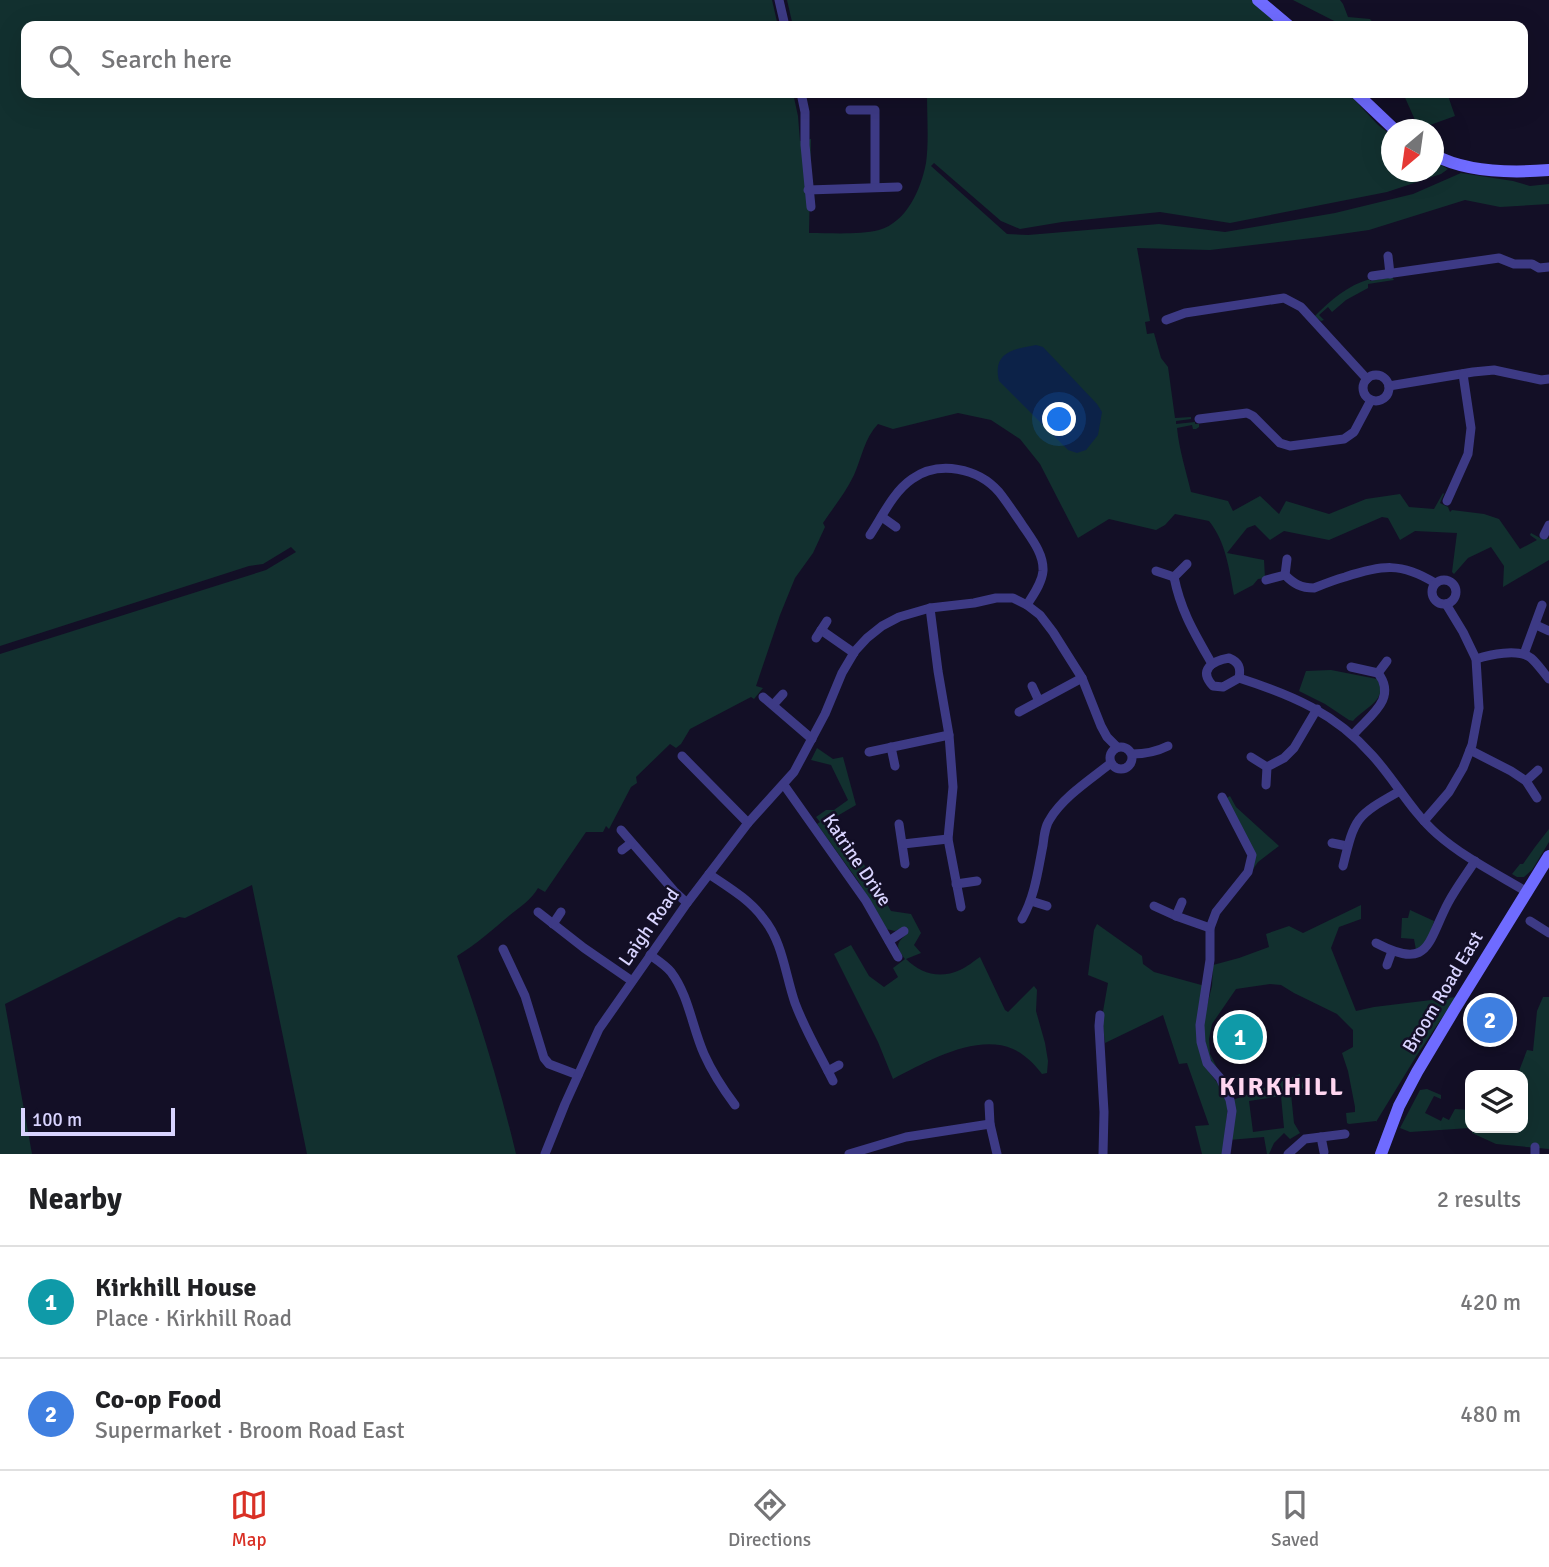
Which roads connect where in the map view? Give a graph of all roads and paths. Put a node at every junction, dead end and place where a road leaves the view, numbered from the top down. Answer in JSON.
{"nodes":[{"id":1,"x":779,"y":0,"type":"edge"},
{"id":2,"x":1258,"y":0,"type":"edge"},
{"id":3,"x":784,"y":21,"type":"edge"},
{"id":4,"x":1283,"y":21,"type":"edge"},
{"id":5,"x":802,"y":98,"type":"edge"},
{"id":6,"x":1361,"y":98,"type":"edge"},
{"id":7,"x":850,"y":110,"type":"dead end"},
{"id":8,"x":1383,"y":119,"type":"edge"},
{"id":9,"x":1444,"y":158,"type":"edge"},
{"id":10,"x":1549,"y":170,"type":"edge"},
{"id":11,"x":875,"y":187,"type":"junction"},
{"id":12,"x":898,"y":187,"type":"dead end"},
{"id":13,"x":808,"y":190,"type":"junction"},
{"id":14,"x":811,"y":207,"type":"dead end"},
{"id":15,"x":1388,"y":256,"type":"dead end"},
{"id":16,"x":1549,"y":267,"type":"edge"},
{"id":17,"x":1390,"y":274,"type":"junction"},
{"id":18,"x":1372,"y":276,"type":"dead end"},
{"id":19,"x":1166,"y":320,"type":"dead end"},
{"id":20,"x":1463,"y":374,"type":"junction"},
{"id":21,"x":1367,"y":379,"type":"junction"},
{"id":22,"x":1549,"y":379,"type":"edge"},
{"id":23,"x":1389,"y":386,"type":"junction"},
{"id":24,"x":1371,"y":400,"type":"junction"},
{"id":25,"x":1199,"y":419,"type":"dead end"},
{"id":26,"x":1447,"y":501,"type":"dead end"},
{"id":27,"x":881,"y":517,"type":"junction"},
{"id":28,"x":1549,"y":525,"type":"edge"},
{"id":29,"x":896,"y":527,"type":"dead end"},
{"id":30,"x":870,"y":535,"type":"dead end"},
{"id":31,"x":1544,"y":535,"type":"dead end"},
{"id":32,"x":1287,"y":559,"type":"dead end"},
{"id":33,"x":1187,"y":564,"type":"dead end"},
{"id":34,"x":1156,"y":571,"type":"dead end"},
{"id":35,"x":1285,"y":575,"type":"junction"},
{"id":36,"x":1174,"y":577,"type":"junction"},
{"id":37,"x":1266,"y":580,"type":"dead end"},
{"id":38,"x":1435,"y":583,"type":"junction"},
{"id":39,"x":1446,"y":604,"type":"junction"},
{"id":40,"x":1542,"y":604,"type":"dead end"},
{"id":41,"x":1027,"y":605,"type":"junction"},
{"id":42,"x":930,"y":608,"type":"junction"},
{"id":43,"x":1536,"y":625,"type":"junction"},
{"id":44,"x":822,"y":630,"type":"dead end"},
{"id":45,"x":1549,"y":631,"type":"edge"},
{"id":46,"x":853,"y":653,"type":"junction"},
{"id":47,"x":1524,"y":654,"type":"junction"},
{"id":48,"x":1476,"y":659,"type":"junction"},
{"id":49,"x":1387,"y":661,"type":"dead end"},
{"id":50,"x":1212,"y":664,"type":"junction"},
{"id":51,"x":1351,"y":667,"type":"dead end"},
{"id":52,"x":1378,"y":673,"type":"junction"},
{"id":53,"x":1082,"y":678,"type":"junction"},
{"id":54,"x":1239,"y":678,"type":"junction"},
{"id":55,"x":1549,"y":679,"type":"edge"},
{"id":56,"x":1032,"y":686,"type":"dead end"},
{"id":57,"x":783,"y":694,"type":"dead end"},
{"id":58,"x":763,"y":697,"type":"dead end"},
{"id":59,"x":1039,"y":701,"type":"junction"},
{"id":60,"x":773,"y":705,"type":"junction"},
{"id":61,"x":1317,"y":709,"type":"junction"},
{"id":62,"x":1018,"y":712,"type":"dead end"},
{"id":63,"x":949,"y":735,"type":"junction"},
{"id":64,"x":1353,"y":735,"type":"junction"},
{"id":65,"x":812,"y":739,"type":"junction"},
{"id":66,"x":1168,"y":746,"type":"dead end"},
{"id":67,"x":891,"y":747,"type":"junction"},
{"id":68,"x":1116,"y":747,"type":"junction"},
{"id":69,"x":1470,"y":750,"type":"junction"},
{"id":70,"x":869,"y":752,"type":"dead end"},
{"id":71,"x":1132,"y":754,"type":"junction"},
{"id":72,"x":682,"y":756,"type":"dead end"},
{"id":73,"x":1251,"y":757,"type":"dead end"},
{"id":74,"x":1111,"y":763,"type":"junction"},
{"id":75,"x":895,"y":766,"type":"dead end"},
{"id":76,"x":1267,"y":767,"type":"junction"},
{"id":77,"x":1538,"y":771,"type":"dead end"},
{"id":78,"x":1526,"y":781,"type":"junction"},
{"id":79,"x":784,"y":785,"type":"junction"},
{"id":80,"x":1266,"y":785,"type":"dead end"},
{"id":81,"x":1400,"y":791,"type":"junction"},
{"id":82,"x":1222,"y":797,"type":"dead end"},
{"id":83,"x":1537,"y":798,"type":"dead end"},
{"id":84,"x":1424,"y":821,"type":"junction"},
{"id":85,"x":748,"y":823,"type":"junction"},
{"id":86,"x":899,"y":824,"type":"dead end"},
{"id":87,"x":621,"y":830,"type":"dead end"},
{"id":88,"x":948,"y":839,"type":"junction"},
{"id":89,"x":631,"y":843,"type":"junction"},
{"id":90,"x":1332,"y":843,"type":"dead end"},
{"id":91,"x":903,"y":844,"type":"junction"},
{"id":92,"x":1347,"y":846,"type":"junction"},
{"id":93,"x":622,"y":850,"type":"dead end"},
{"id":94,"x":1549,"y":856,"type":"edge"},
{"id":95,"x":1475,"y":861,"type":"junction"},
{"id":96,"x":905,"y":864,"type":"dead end"},
{"id":97,"x":1343,"y":866,"type":"dead end"},
{"id":98,"x":709,"y":874,"type":"junction"},
{"id":99,"x":977,"y":881,"type":"dead end"},
{"id":100,"x":956,"y":884,"type":"junction"},
{"id":101,"x":1527,"y":892,"type":"junction"},
{"id":102,"x":1031,"y":901,"type":"junction"},
{"id":103,"x":1182,"y":902,"type":"dead end"},
{"id":104,"x":687,"y":903,"type":"junction"},
{"id":105,"x":1047,"y":906,"type":"dead end"},
{"id":106,"x":1154,"y":906,"type":"dead end"},
{"id":107,"x":961,"y":907,"type":"dead end"},
{"id":108,"x":538,"y":912,"type":"dead end"},
{"id":109,"x":561,"y":912,"type":"dead end"},
{"id":110,"x":1176,"y":916,"type":"junction"},
{"id":111,"x":1022,"y":919,"type":"dead end"},
{"id":112,"x":1530,"y":921,"type":"dead end"},
{"id":113,"x":553,"y":924,"type":"junction"},
{"id":114,"x":1209,"y":928,"type":"junction"},
{"id":115,"x":904,"y":931,"type":"dead end"},
{"id":116,"x":1549,"y":933,"type":"edge"},
{"id":117,"x":888,"y":942,"type":"junction"},
{"id":118,"x":1376,"y":943,"type":"dead end"},
{"id":119,"x":1392,"y":951,"type":"junction"},
{"id":120,"x":518,"y":952,"type":"dead end"},
{"id":121,"x":650,"y":955,"type":"junction"},
{"id":122,"x":898,"y":957,"type":"dead end"},
{"id":123,"x":1387,"y":965,"type":"dead end"},
{"id":124,"x":632,"y":981,"type":"junction"},
{"id":125,"x":1100,"y":1015,"type":"dead end"},
{"id":126,"x":839,"y":1065,"type":"dead end"},
{"id":127,"x":828,"y":1071,"type":"junction"},
{"id":128,"x":578,"y":1075,"type":"junction"},
{"id":129,"x":833,"y":1081,"type":"dead end"},
{"id":130,"x":989,"y":1104,"type":"dead end"},
{"id":131,"x":735,"y":1105,"type":"dead end"},
{"id":132,"x":990,"y":1124,"type":"junction"},
{"id":133,"x":1345,"y":1134,"type":"dead end"},
{"id":134,"x":1321,"y":1137,"type":"junction"},
{"id":135,"x":1324,"y":1152,"type":"edge"},
{"id":136,"x":854,"y":1153,"type":"edge"},
{"id":137,"x":545,"y":1154,"type":"edge"},
{"id":138,"x":996,"y":1154,"type":"edge"},
{"id":139,"x":1103,"y":1154,"type":"edge"},
{"id":140,"x":1226,"y":1154,"type":"edge"},
{"id":141,"x":1288,"y":1154,"type":"edge"},
{"id":142,"x":1381,"y":1154,"type":"edge"}],
"edges":[{"from":1,"to":3,"type":"street"},
{"from":2,"to":4,"type":"street"},
{"from":5,"to":13,"type":"street"},
{"from":6,"to":8,"type":"street"},
{"from":7,"to":11,"type":"street"},
{"from":9,"to":10,"type":"street"},
{"from":11,"to":12,"type":"street"},
{"from":11,"to":13,"type":"street"},
{"from":13,"to":14,"type":"street"},
{"from":15,"to":17,"type":"street"},
{"from":16,"to":17,"type":"street"},
{"from":17,"to":18,"type":"street"},
{"from":19,"to":21,"type":"street"},
{"from":20,"to":22,"type":"street"},
{"from":20,"to":23,"type":"street"},
{"from":20,"to":26,"type":"street"},
{"from":21,"to":23,"type":"street"},
{"from":21,"to":24,"type":"street"},
{"from":23,"to":24,"type":"street"},
{"from":24,"to":25,"type":"street"},
{"from":27,"to":29,"type":"street"},
{"from":27,"to":30,"type":"street"},
{"from":27,"to":41,"type":"street"},
{"from":28,"to":31,"type":"street"},
{"from":32,"to":35,"type":"street"},
{"from":33,"to":36,"type":"street"},
{"from":34,"to":36,"type":"street"},
{"from":35,"to":37,"type":"street"},
{"from":35,"to":38,"type":"street"},
{"from":36,"to":50,"type":"street"},
{"from":38,"to":39,"type":"street"},
{"from":38,"to":39,"type":"street"},
{"from":39,"to":48,"type":"street"},
{"from":40,"to":43,"type":"street"},
{"from":41,"to":42,"type":"street","name":"Laigh Road"},
{"from":41,"to":53,"type":"street"},
{"from":42,"to":46,"type":"street","name":"Laigh Road"},
{"from":42,"to":63,"type":"street"},
{"from":43,"to":45,"type":"street"},
{"from":43,"to":47,"type":"street"},
{"from":44,"to":46,"type":"street"},
{"from":46,"to":65,"type":"street","name":"Laigh Road"},
{"from":47,"to":48,"type":"street"},
{"from":47,"to":55,"type":"street"},
{"from":48,"to":69,"type":"street"},
{"from":49,"to":52,"type":"street"},
{"from":50,"to":54,"type":"street"},
{"from":50,"to":54,"type":"street"},
{"from":51,"to":52,"type":"street"},
{"from":52,"to":64,"type":"street"},
{"from":53,"to":59,"type":"street"},
{"from":53,"to":68,"type":"street"},
{"from":54,"to":61,"type":"street"},
{"from":56,"to":59,"type":"street"},
{"from":57,"to":60,"type":"street"},
{"from":58,"to":60,"type":"street"},
{"from":59,"to":62,"type":"street"},
{"from":60,"to":65,"type":"street"},
{"from":61,"to":64,"type":"street"},
{"from":61,"to":76,"type":"street"},
{"from":63,"to":67,"type":"street"},
{"from":63,"to":88,"type":"street"},
{"from":64,"to":81,"type":"street"},
{"from":65,"to":79,"type":"street","name":"Laigh Road"},
{"from":66,"to":71,"type":"street"},
{"from":67,"to":70,"type":"street"},
{"from":67,"to":75,"type":"street"},
{"from":68,"to":71,"type":"street"},
{"from":68,"to":74,"type":"street"},
{"from":69,"to":78,"type":"street"},
{"from":69,"to":84,"type":"street"},
{"from":71,"to":74,"type":"street"},
{"from":72,"to":85,"type":"street"},
{"from":73,"to":76,"type":"street"},
{"from":74,"to":102,"type":"street"},
{"from":76,"to":80,"type":"street"},
{"from":77,"to":78,"type":"street"},
{"from":78,"to":83,"type":"street"},
{"from":79,"to":85,"type":"street","name":"Laigh Road"},
{"from":79,"to":117,"type":"street","name":"Katrine Drive"},
{"from":81,"to":84,"type":"street"},
{"from":81,"to":92,"type":"street"},
{"from":82,"to":114,"type":"street"},
{"from":84,"to":95,"type":"street"},
{"from":85,"to":98,"type":"street","name":"Laigh Road"},
{"from":86,"to":91,"type":"street"},
{"from":87,"to":89,"type":"street"},
{"from":88,"to":91,"type":"street"},
{"from":88,"to":100,"type":"street"},
{"from":89,"to":93,"type":"street"},
{"from":89,"to":104,"type":"street"},
{"from":90,"to":92,"type":"street"},
{"from":91,"to":96,"type":"street"},
{"from":92,"to":97,"type":"street"},
{"from":94,"to":101,"type":"street","name":"Broom Road East"},
{"from":95,"to":101,"type":"street"},
{"from":95,"to":119,"type":"street"},
{"from":98,"to":104,"type":"street","name":"Laigh Road"},
{"from":98,"to":127,"type":"street"},
{"from":99,"to":100,"type":"street"},
{"from":100,"to":107,"type":"street"},
{"from":101,"to":142,"type":"street","name":"Broom Road East"},
{"from":102,"to":105,"type":"street"},
{"from":102,"to":111,"type":"street"},
{"from":103,"to":110,"type":"street"},
{"from":104,"to":121,"type":"street","name":"Laigh Road"},
{"from":106,"to":110,"type":"street"},
{"from":108,"to":113,"type":"street"},
{"from":109,"to":113,"type":"street"},
{"from":110,"to":114,"type":"street"},
{"from":112,"to":116,"type":"street"},
{"from":113,"to":124,"type":"street"},
{"from":114,"to":140,"type":"street"},
{"from":115,"to":117,"type":"street"},
{"from":117,"to":122,"type":"street","name":"Katrine Drive"},
{"from":118,"to":119,"type":"street"},
{"from":119,"to":123,"type":"street"},
{"from":120,"to":128,"type":"street"},
{"from":121,"to":124,"type":"street","name":"Laigh Road"},
{"from":121,"to":131,"type":"street"},
{"from":124,"to":128,"type":"street","name":"Laigh Road"},
{"from":125,"to":139,"type":"street"},
{"from":126,"to":127,"type":"street"},
{"from":127,"to":129,"type":"street"},
{"from":128,"to":137,"type":"street","name":"Laigh Road"},
{"from":130,"to":132,"type":"street"},
{"from":132,"to":136,"type":"street"},
{"from":132,"to":138,"type":"street"},
{"from":133,"to":134,"type":"street"},
{"from":134,"to":135,"type":"street"},
{"from":134,"to":141,"type":"street"}]}
